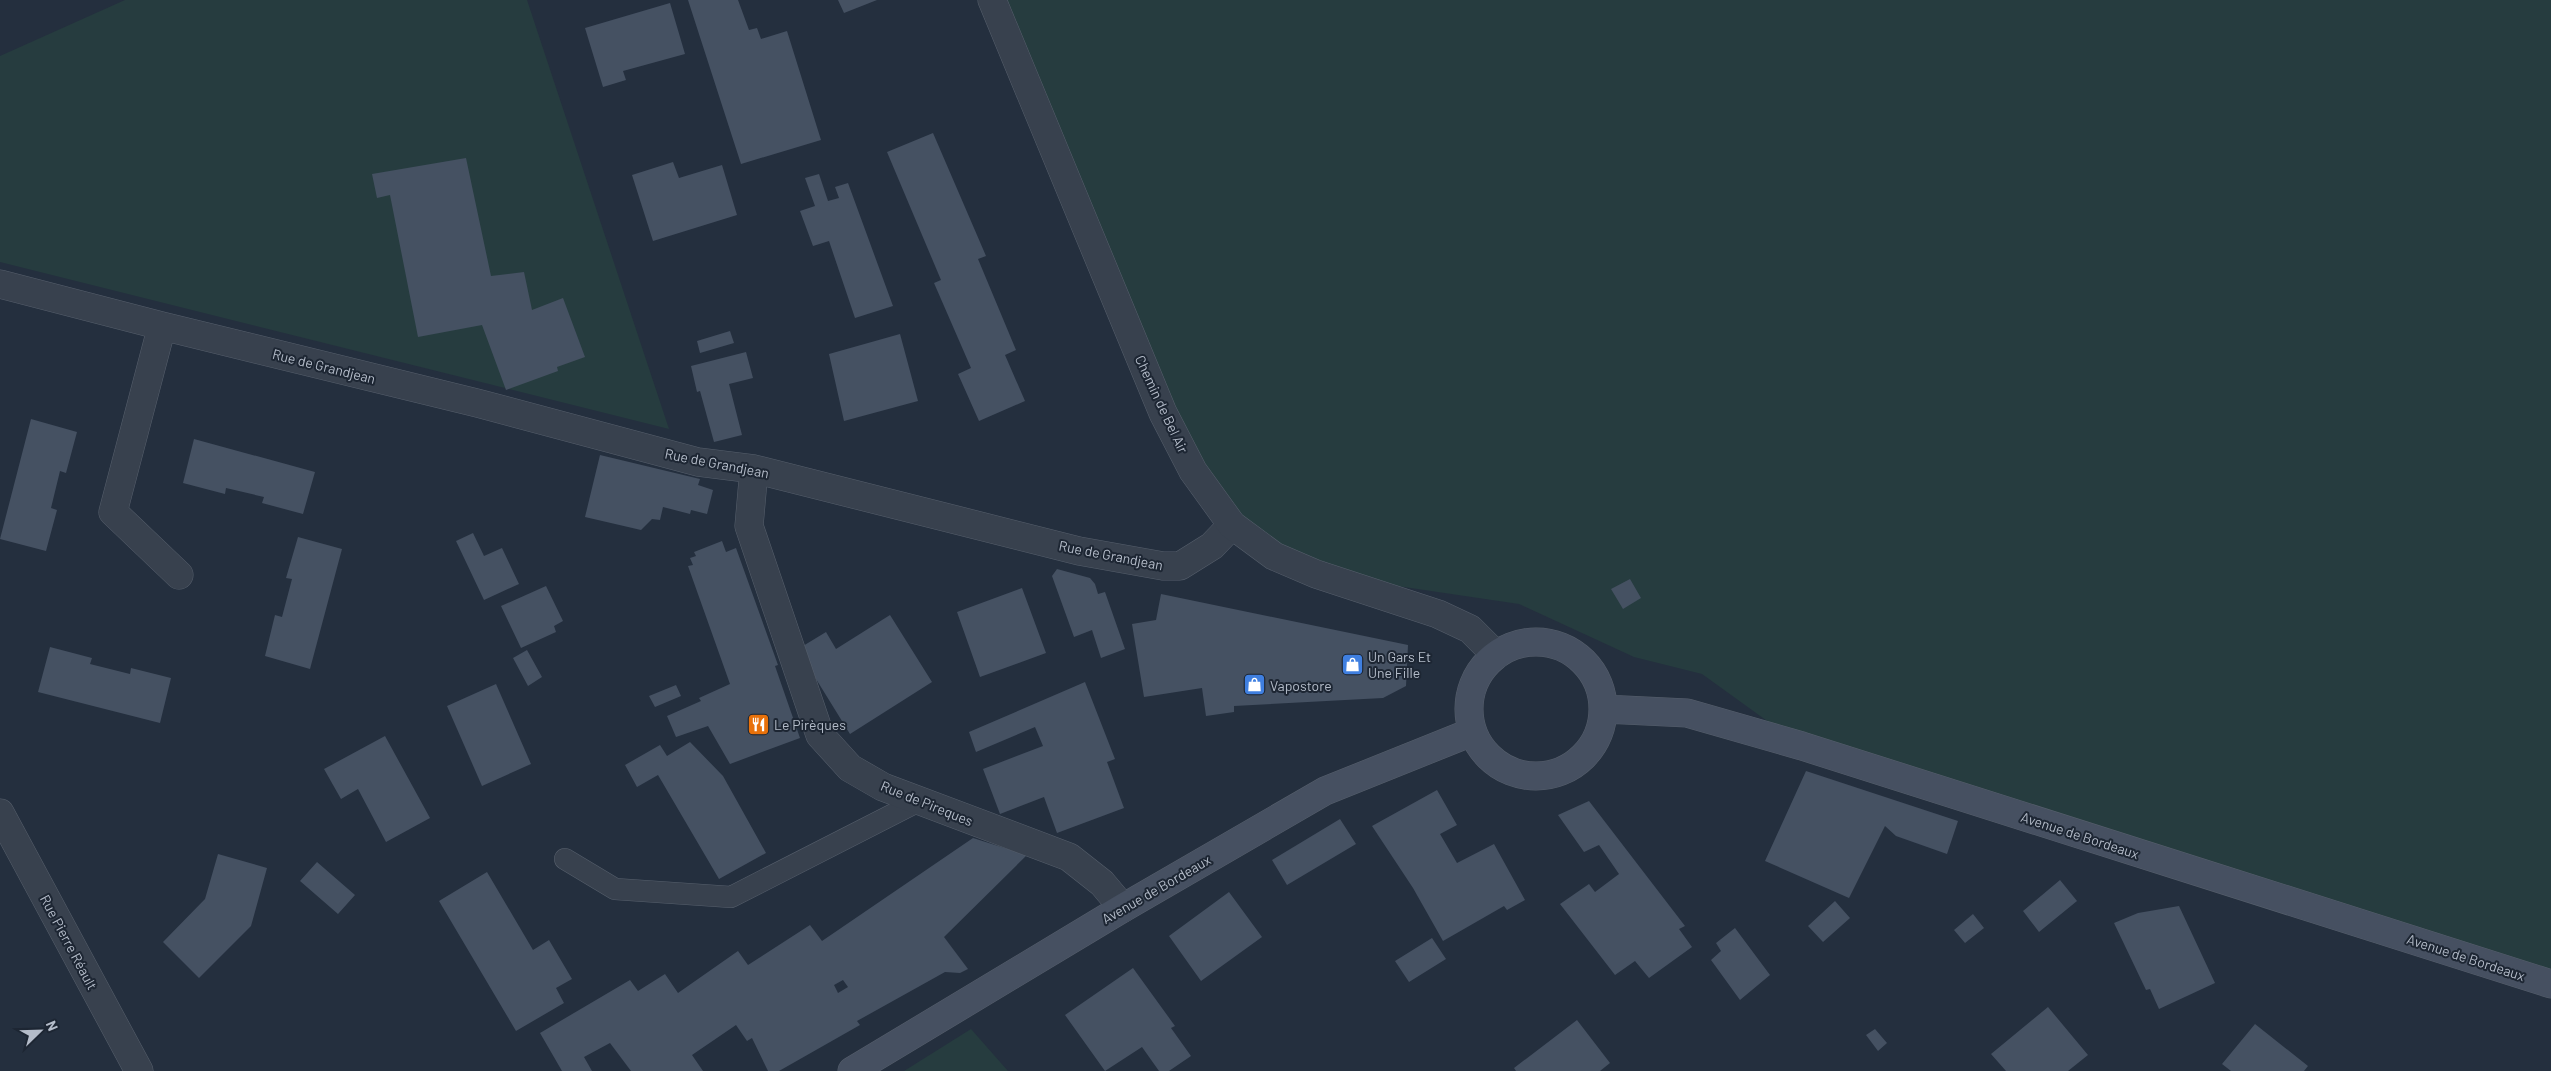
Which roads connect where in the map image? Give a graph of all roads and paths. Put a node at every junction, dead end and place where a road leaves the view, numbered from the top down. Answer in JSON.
{"nodes":[{"id":1,"x":992,"y":0,"type":"edge"},
{"id":2,"x":0,"y":284,"type":"edge"},
{"id":3,"x":162,"y":326,"type":"junction"},
{"id":4,"x":754,"y":469,"type":"junction"},
{"id":5,"x":1232,"y":525,"type":"junction"},
{"id":6,"x":179,"y":576,"type":"dead end"},
{"id":7,"x":1496,"y":655,"type":"junction"},
{"id":8,"x":1604,"y":709,"type":"junction"},
{"id":9,"x":1472,"y":732,"type":"junction"},
{"id":10,"x":919,"y":801,"type":"junction"},
{"id":11,"x":0,"y":813,"type":"edge"},
{"id":12,"x":565,"y":858,"type":"dead end"},
{"id":13,"x":1123,"y":908,"type":"junction"},
{"id":14,"x":2551,"y":984,"type":"edge"},
{"id":15,"x":139,"y":1071,"type":"edge"},
{"id":16,"x":852,"y":1071,"type":"edge"}],
"edges":[{"from":1,"to":5,"type":"street","name":"Chemin de Bel Air"},
{"from":2,"to":3,"type":"street","name":"Rue de Grandjean"},
{"from":3,"to":4,"type":"street","name":"Rue de Grandjean"},
{"from":3,"to":6,"type":"street"},
{"from":4,"to":5,"type":"street","name":"Rue de Grandjean"},
{"from":4,"to":10,"type":"street","name":"Rue de Pireques"},
{"from":5,"to":7,"type":"street","name":"Chemin de Bel Air"},
{"from":7,"to":8,"type":"main road"},
{"from":7,"to":9,"type":"main road"},
{"from":8,"to":9,"type":"main road"},
{"from":8,"to":14,"type":"main road","name":"Avenue de Bordeaux"},
{"from":9,"to":13,"type":"main road","name":"Avenue de Bordeaux"},
{"from":10,"to":12,"type":"lane"},
{"from":10,"to":13,"type":"street","name":"Rue de Pireques"},
{"from":11,"to":15,"type":"street","name":"Rue Pierre Réault"},
{"from":13,"to":16,"type":"main road","name":"Avenue de Bordeaux"}]}
